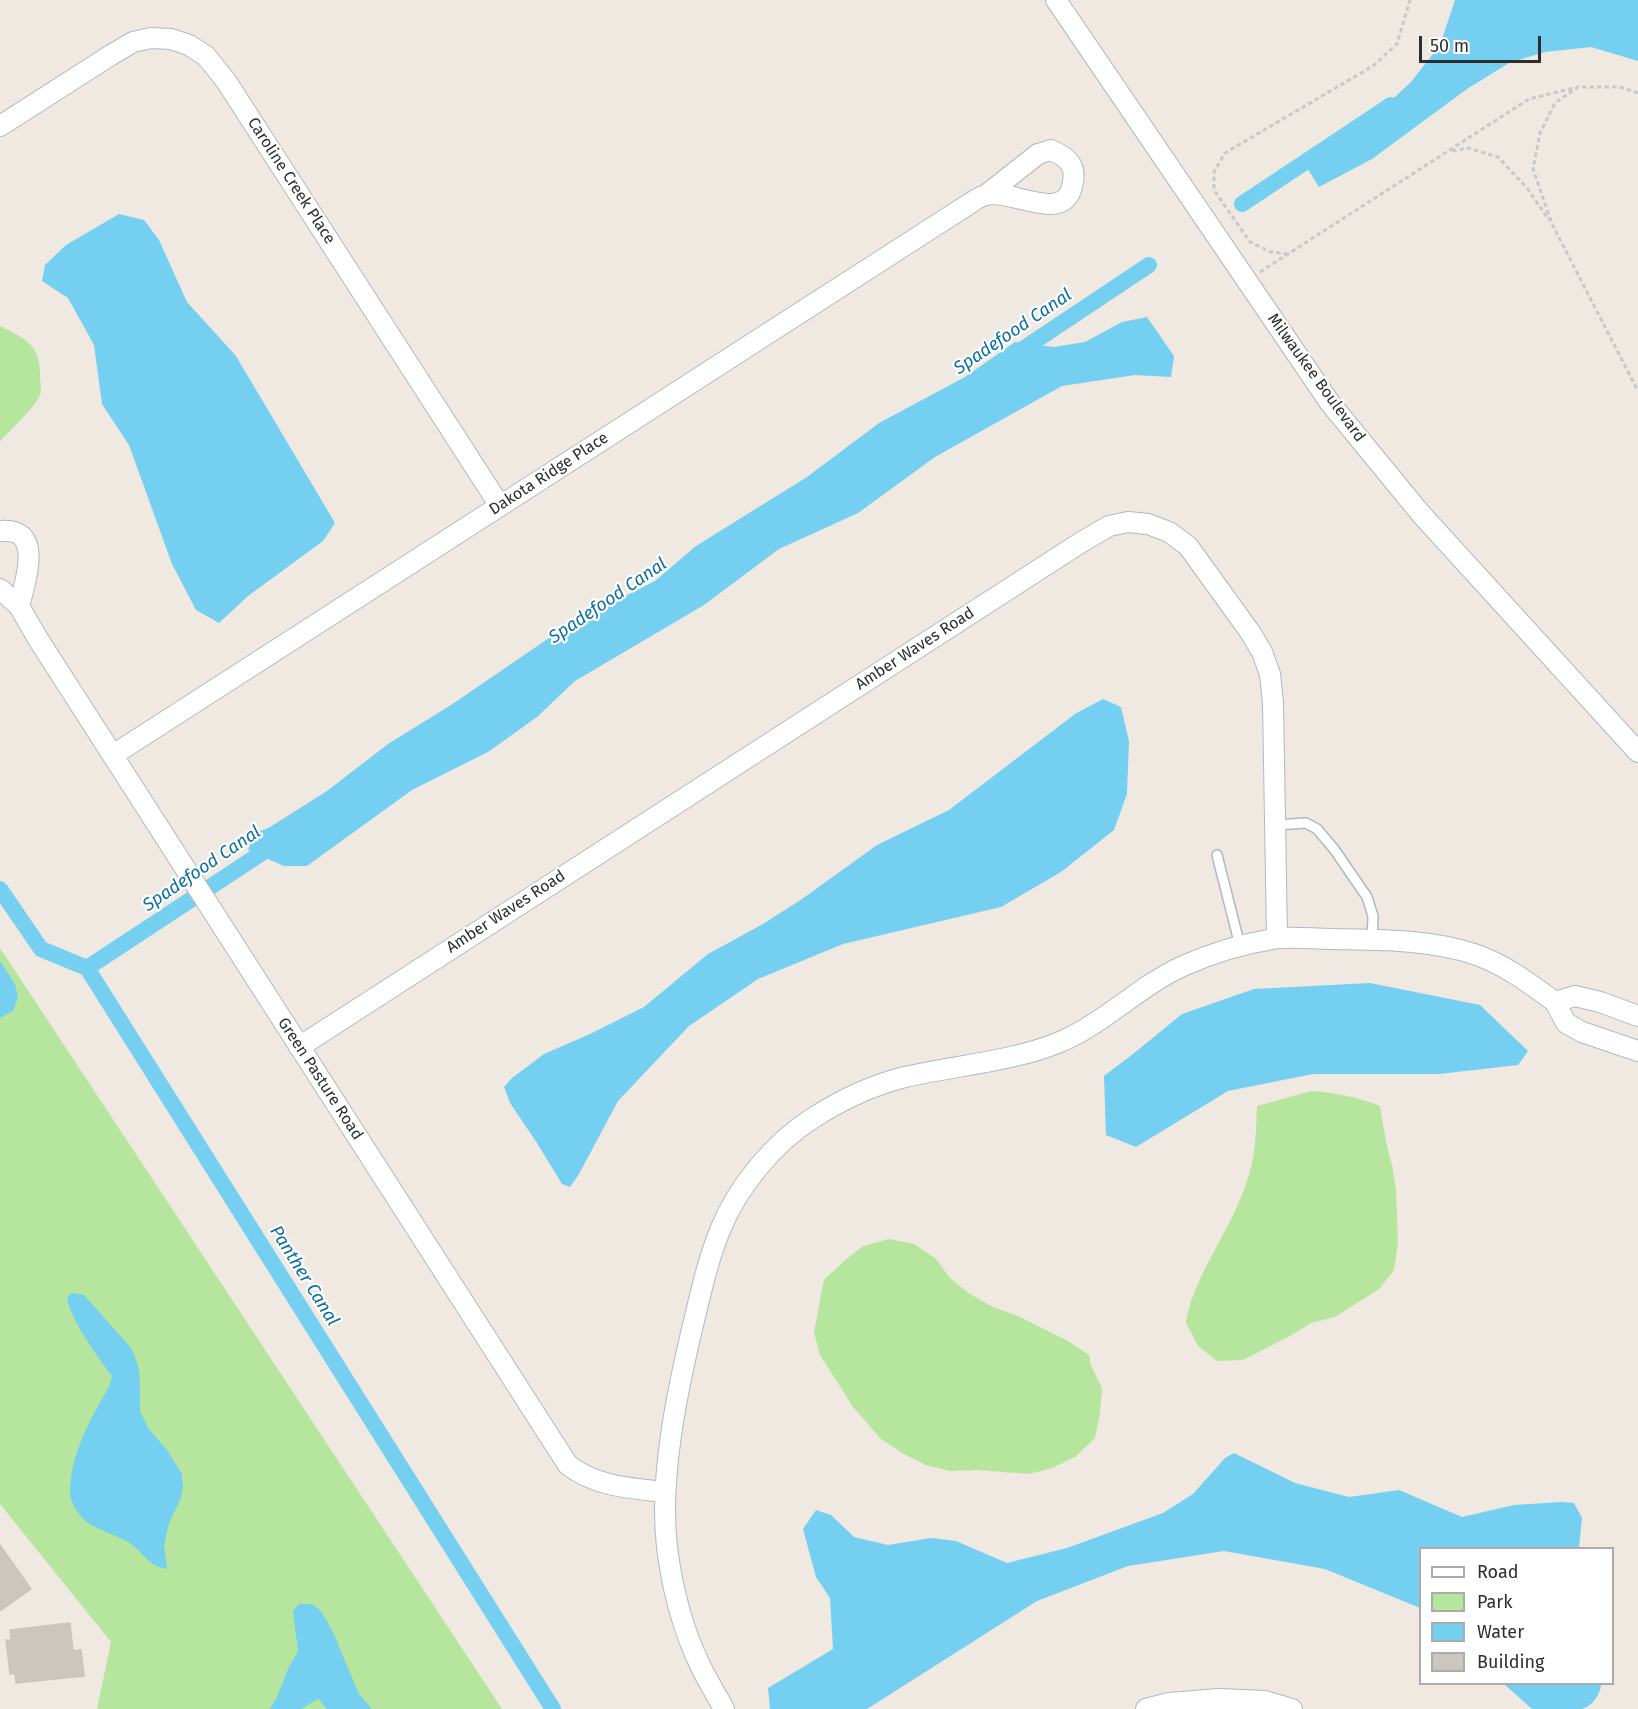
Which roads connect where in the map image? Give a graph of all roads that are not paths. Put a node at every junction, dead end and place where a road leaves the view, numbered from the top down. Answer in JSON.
{"nodes":[{"id":1,"x":1056,"y":0,"type":"edge"},
{"id":2,"x":0,"y":126,"type":"edge"},
{"id":3,"x":986,"y":195,"type":"dead end"},
{"id":4,"x":500,"y":506,"type":"junction"},
{"id":5,"x":0,"y":531,"type":"edge"},
{"id":6,"x":0,"y":589,"type":"edge"},
{"id":7,"x":19,"y":606,"type":"junction"},
{"id":8,"x":1638,"y":752,"type":"edge"},
{"id":9,"x":113,"y":754,"type":"junction"},
{"id":10,"x":1275,"y":825,"type":"junction"},
{"id":11,"x":1217,"y":855,"type":"dead end"},
{"id":12,"x":1277,"y":938,"type":"junction"},
{"id":13,"x":1372,"y":940,"type":"junction"},
{"id":14,"x":1239,"y":945,"type":"junction"},
{"id":15,"x":1555,"y":1002,"type":"junction"},
{"id":16,"x":1638,"y":1016,"type":"edge"},
{"id":17,"x":299,"y":1047,"type":"junction"},
{"id":18,"x":1638,"y":1051,"type":"edge"},
{"id":19,"x":665,"y":1492,"type":"junction"},
{"id":20,"x":724,"y":1709,"type":"edge"},
{"id":21,"x":1146,"y":1709,"type":"edge"},
{"id":22,"x":1292,"y":1709,"type":"edge"}],
"edges":[{"from":1,"to":8,"type":"street","name":"Milwaukee Boulevard"},
{"from":2,"to":4,"type":"street","name":"Caroline Creek Place"},
{"from":3,"to":4,"type":"street","name":"Dakota Ridge Place"},
{"from":4,"to":9,"type":"street","name":"Dakota Ridge Place"},
{"from":5,"to":7,"type":"street"},
{"from":6,"to":7,"type":"street","name":"Green Pasture Road"},
{"from":7,"to":9,"type":"street","name":"Green Pasture Road"},
{"from":9,"to":17,"type":"street","name":"Green Pasture Road"},
{"from":10,"to":12,"type":"street","name":"Amber Waves Road"},
{"from":10,"to":13,"type":"lane"},
{"from":10,"to":17,"type":"street","name":"Amber Waves Road"},
{"from":11,"to":14,"type":"lane"},
{"from":12,"to":13,"type":"street"},
{"from":12,"to":14,"type":"street"},
{"from":13,"to":15,"type":"street"},
{"from":14,"to":19,"type":"street"},
{"from":15,"to":16,"type":"street"},
{"from":15,"to":18,"type":"street"},
{"from":17,"to":19,"type":"street","name":"Green Pasture Road"},
{"from":19,"to":20,"type":"street"},
{"from":21,"to":22,"type":"street"}]}
